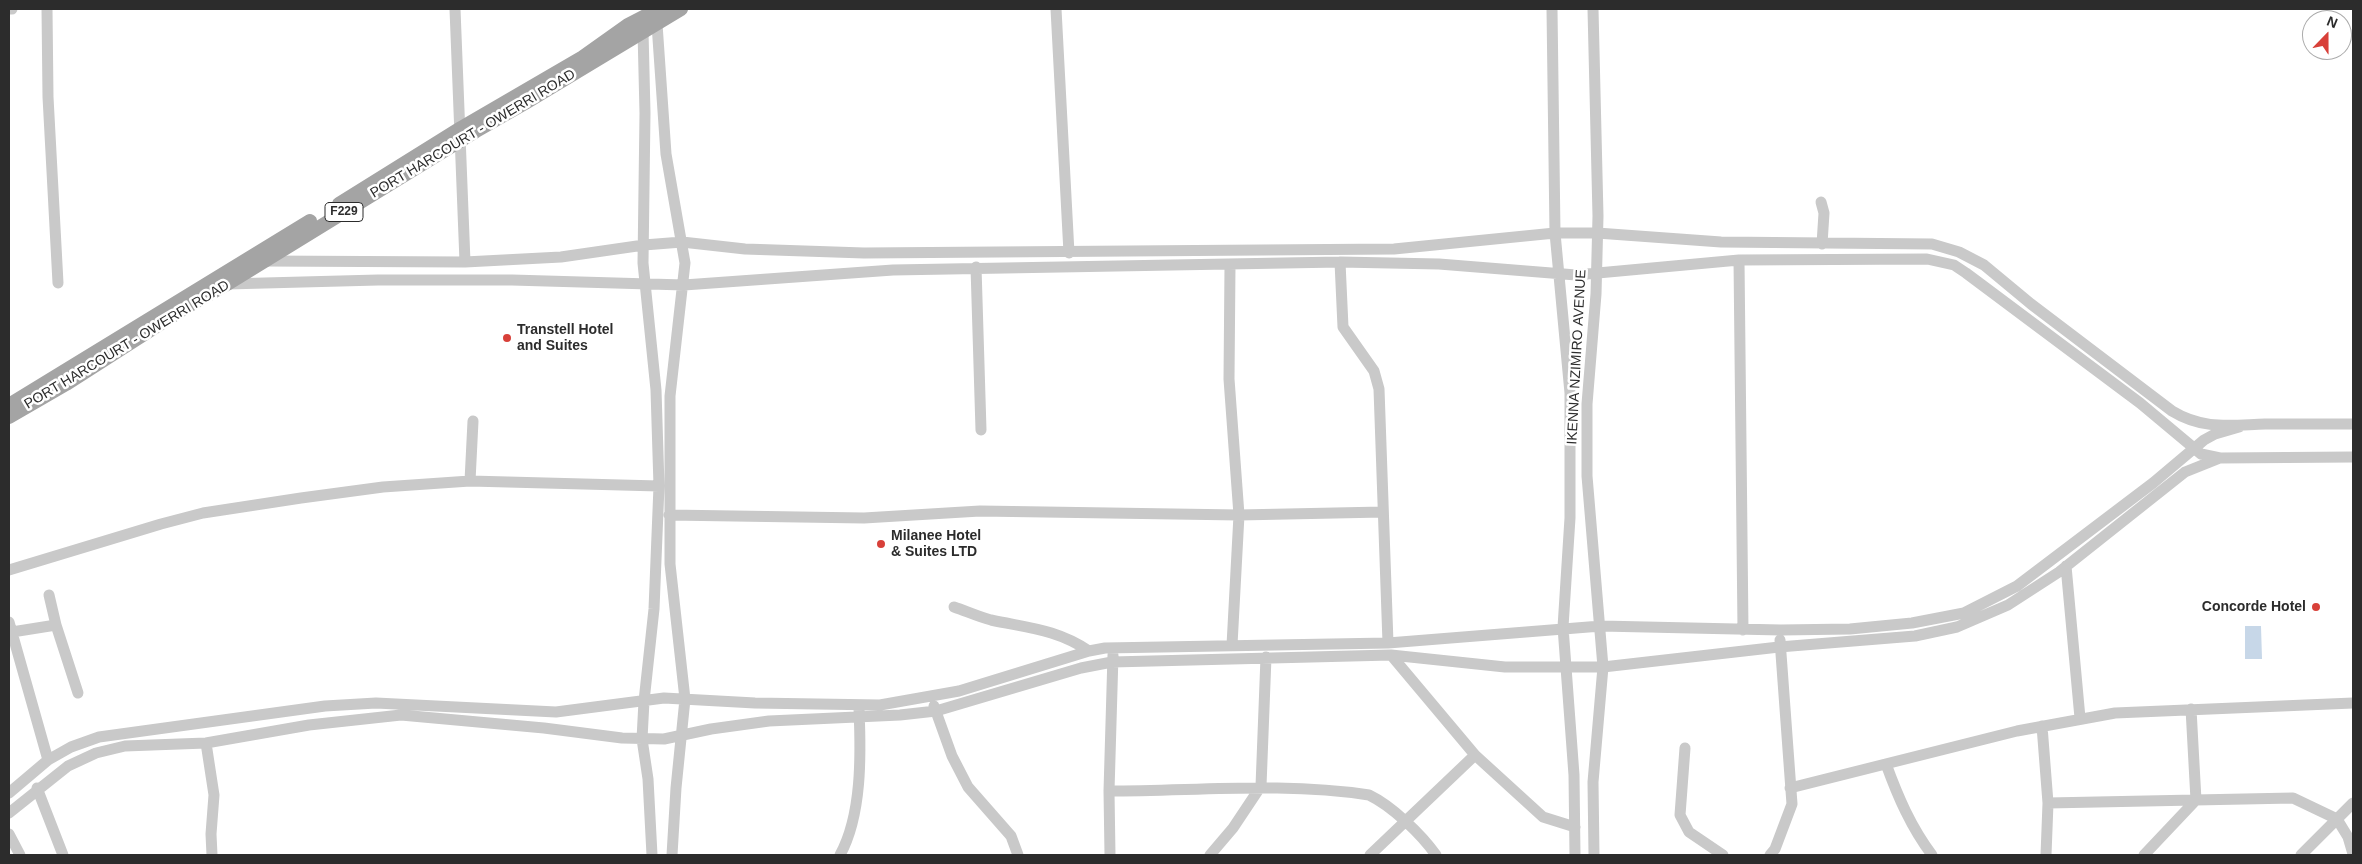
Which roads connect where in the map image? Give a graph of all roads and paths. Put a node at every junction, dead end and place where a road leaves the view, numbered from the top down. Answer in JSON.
{"nodes":[{"id":1,"x":47,"y":9,"type":"edge"},
{"id":2,"x":455,"y":9,"type":"edge"},
{"id":3,"x":681,"y":9,"type":"edge"},
{"id":4,"x":1056,"y":9,"type":"edge"},
{"id":5,"x":1552,"y":9,"type":"edge"},
{"id":6,"x":1594,"y":9,"type":"edge"},
{"id":7,"x":655,"y":13,"type":"edge"},
{"id":8,"x":643,"y":31,"type":"junction"},
{"id":9,"x":461,"y":134,"type":"junction"},
{"id":10,"x":1821,"y":202,"type":"dead end"},
{"id":11,"x":1556,"y":233,"type":"junction"},
{"id":12,"x":1596,"y":233,"type":"junction"},
{"id":13,"x":682,"y":242,"type":"junction"},
{"id":14,"x":1822,"y":244,"type":"junction"},
{"id":15,"x":644,"y":245,"type":"junction"},
{"id":16,"x":1946,"y":248,"type":"junction"},
{"id":17,"x":1069,"y":253,"type":"junction"},
{"id":18,"x":1740,"y":260,"type":"junction"},
{"id":19,"x":263,"y":261,"type":"junction"},
{"id":20,"x":1941,"y":261,"type":"junction"},
{"id":21,"x":464,"y":262,"type":"junction"},
{"id":22,"x":1340,"y":262,"type":"junction"},
{"id":23,"x":1230,"y":266,"type":"junction"},
{"id":24,"x":976,"y":267,"type":"junction"},
{"id":25,"x":1596,"y":274,"type":"junction"},
{"id":26,"x":1558,"y":275,"type":"junction"},
{"id":27,"x":58,"y":283,"type":"dead end"},
{"id":28,"x":227,"y":284,"type":"junction"},
{"id":29,"x":645,"y":284,"type":"junction"},
{"id":30,"x":684,"y":285,"type":"junction"},
{"id":31,"x":9,"y":404,"type":"edge"},
{"id":32,"x":9,"y":417,"type":"edge"},
{"id":33,"x":473,"y":421,"type":"dead end"},
{"id":34,"x":2353,"y":424,"type":"edge"},
{"id":35,"x":2238,"y":427,"type":"junction"},
{"id":36,"x":981,"y":430,"type":"dead end"},
{"id":37,"x":2193,"y":448,"type":"junction"},
{"id":38,"x":2220,"y":458,"type":"junction"},
{"id":39,"x":2353,"y":458,"type":"edge"},
{"id":40,"x":470,"y":481,"type":"junction"},
{"id":41,"x":659,"y":486,"type":"junction"},
{"id":42,"x":1383,"y":512,"type":"junction"},
{"id":43,"x":669,"y":515,"type":"junction"},
{"id":44,"x":1239,"y":515,"type":"junction"},
{"id":45,"x":2066,"y":566,"type":"junction"},
{"id":46,"x":9,"y":570,"type":"edge"},
{"id":47,"x":49,"y":595,"type":"dead end"},
{"id":48,"x":954,"y":607,"type":"dead end"},
{"id":49,"x":56,"y":625,"type":"junction"},
{"id":50,"x":1601,"y":626,"type":"junction"},
{"id":51,"x":10,"y":627,"type":"edge"},
{"id":52,"x":1563,"y":627,"type":"junction"},
{"id":53,"x":1743,"y":630,"type":"junction"},
{"id":54,"x":1780,"y":630,"type":"junction"},
{"id":55,"x":1388,"y":643,"type":"junction"},
{"id":56,"x":1232,"y":645,"type":"junction"},
{"id":57,"x":1779,"y":647,"type":"junction"},
{"id":58,"x":1113,"y":648,"type":"junction"},
{"id":59,"x":1089,"y":651,"type":"junction"},
{"id":60,"x":1391,"y":655,"type":"junction"},
{"id":61,"x":1266,"y":657,"type":"junction"},
{"id":62,"x":1112,"y":662,"type":"junction"},
{"id":63,"x":1564,"y":667,"type":"junction"},
{"id":64,"x":1603,"y":667,"type":"junction"},
{"id":65,"x":78,"y":693,"type":"dead end"},
{"id":66,"x":930,"y":697,"type":"junction"},
{"id":67,"x":685,"y":699,"type":"junction"},
{"id":68,"x":644,"y":701,"type":"junction"},
{"id":69,"x":2353,"y":703,"type":"edge"},
{"id":70,"x":2191,"y":709,"type":"junction"},
{"id":71,"x":860,"y":711,"type":"junction"},
{"id":72,"x":936,"y":711,"type":"junction"},
{"id":73,"x":2080,"y":718,"type":"junction"},
{"id":74,"x":2042,"y":726,"type":"junction"},
{"id":75,"x":682,"y":735,"type":"junction"},
{"id":76,"x":642,"y":738,"type":"junction"},
{"id":77,"x":206,"y":743,"type":"junction"},
{"id":78,"x":1685,"y":748,"type":"dead end"},
{"id":79,"x":1475,"y":755,"type":"junction"},
{"id":80,"x":48,"y":760,"type":"junction"},
{"id":81,"x":1886,"y":764,"type":"junction"},
{"id":82,"x":1261,"y":786,"type":"junction"},
{"id":83,"x":37,"y":788,"type":"junction"},
{"id":84,"x":1790,"y":788,"type":"junction"},
{"id":85,"x":1109,"y":791,"type":"junction"},
{"id":86,"x":9,"y":793,"type":"edge"},
{"id":87,"x":2196,"y":800,"type":"junction"},
{"id":88,"x":2048,"y":802,"type":"junction"},
{"id":89,"x":2353,"y":803,"type":"edge"},
{"id":90,"x":9,"y":813,"type":"edge"},
{"id":91,"x":2337,"y":819,"type":"junction"},
{"id":92,"x":1404,"y":821,"type":"junction"},
{"id":93,"x":1575,"y":827,"type":"junction"},
{"id":94,"x":9,"y":834,"type":"edge"},
{"id":95,"x":2353,"y":854,"type":"edge"},
{"id":96,"x":20,"y":855,"type":"edge"},
{"id":97,"x":63,"y":855,"type":"edge"},
{"id":98,"x":212,"y":855,"type":"edge"},
{"id":99,"x":652,"y":855,"type":"edge"},
{"id":100,"x":672,"y":855,"type":"edge"},
{"id":101,"x":840,"y":855,"type":"edge"},
{"id":102,"x":1018,"y":855,"type":"edge"},
{"id":103,"x":1110,"y":855,"type":"edge"},
{"id":104,"x":1210,"y":855,"type":"edge"},
{"id":105,"x":1370,"y":855,"type":"edge"},
{"id":106,"x":1436,"y":855,"type":"edge"},
{"id":107,"x":1575,"y":855,"type":"edge"},
{"id":108,"x":1594,"y":855,"type":"edge"},
{"id":109,"x":1723,"y":855,"type":"edge"},
{"id":110,"x":1770,"y":855,"type":"edge"},
{"id":111,"x":1932,"y":855,"type":"edge"},
{"id":112,"x":2046,"y":855,"type":"edge"},
{"id":113,"x":2144,"y":855,"type":"edge"},
{"id":114,"x":2301,"y":855,"type":"edge"}],
"edges":[{"from":1,"to":27,"type":"street"},
{"from":2,"to":9,"type":"street"},
{"from":3,"to":7,"type":"main road","name":"PORT HARCOURT - OWERRI ROAD","number":"F229"},
{"from":4,"to":17,"type":"street"},
{"from":5,"to":11,"type":"street","name":"IKENNA NZIMIRO AVENUE"},
{"from":6,"to":12,"type":"street","name":"IKENNA NZIMIRO AVENUE"},
{"from":7,"to":8,"type":"main road","name":"PORT HARCOURT - OWERRI ROAD","number":"F229"},
{"from":7,"to":9,"type":"main road","name":"PORT HARCOURT - OWERRI ROAD","number":"F229"},
{"from":7,"to":13,"type":"street"},
{"from":8,"to":9,"type":"main road","name":"PORT HARCOURT - OWERRI ROAD","number":"F229"},
{"from":8,"to":15,"type":"street"},
{"from":9,"to":19,"type":"main road","name":"PORT HARCOURT - OWERRI ROAD","number":"F229"},
{"from":9,"to":21,"type":"street"},
{"from":9,"to":31,"type":"main road","name":"PORT HARCOURT - OWERRI ROAD","number":"F229"},
{"from":10,"to":14,"type":"street"},
{"from":11,"to":12,"type":"street"},
{"from":11,"to":17,"type":"street"},
{"from":11,"to":26,"type":"street","name":"IKENNA NZIMIRO AVENUE"},
{"from":12,"to":14,"type":"street"},
{"from":12,"to":25,"type":"street","name":"IKENNA NZIMIRO AVENUE"},
{"from":13,"to":15,"type":"street"},
{"from":13,"to":17,"type":"street"},
{"from":13,"to":30,"type":"street"},
{"from":14,"to":16,"type":"street"},
{"from":15,"to":21,"type":"street"},
{"from":15,"to":29,"type":"street"},
{"from":16,"to":20,"type":"street"},
{"from":16,"to":35,"type":"street"},
{"from":18,"to":20,"type":"street"},
{"from":18,"to":25,"type":"street"},
{"from":18,"to":53,"type":"street"},
{"from":19,"to":21,"type":"street"},
{"from":19,"to":28,"type":"main road","name":"PORT HARCOURT - OWERRI ROAD","number":"F229"},
{"from":20,"to":37,"type":"street"},
{"from":22,"to":23,"type":"street"},
{"from":22,"to":26,"type":"street"},
{"from":22,"to":42,"type":"street"},
{"from":23,"to":24,"type":"street"},
{"from":23,"to":44,"type":"street"},
{"from":24,"to":30,"type":"street"},
{"from":24,"to":36,"type":"street"},
{"from":25,"to":26,"type":"street"},
{"from":25,"to":50,"type":"street","name":"IKENNA NZIMIRO AVENUE"},
{"from":26,"to":52,"type":"street","name":"IKENNA NZIMIRO AVENUE"},
{"from":28,"to":29,"type":"street"},
{"from":28,"to":32,"type":"main road","name":"PORT HARCOURT - OWERRI ROAD","number":"F229"},
{"from":29,"to":30,"type":"street"},
{"from":29,"to":41,"type":"street"},
{"from":30,"to":43,"type":"street"},
{"from":33,"to":40,"type":"street"},
{"from":34,"to":35,"type":"street"},
{"from":35,"to":37,"type":"street"},
{"from":37,"to":38,"type":"street"},
{"from":37,"to":54,"type":"street"},
{"from":38,"to":39,"type":"street"},
{"from":38,"to":45,"type":"street"},
{"from":40,"to":41,"type":"street"},
{"from":40,"to":46,"type":"street"},
{"from":41,"to":68,"type":"street"},
{"from":42,"to":44,"type":"street"},
{"from":42,"to":55,"type":"street"},
{"from":43,"to":44,"type":"street"},
{"from":43,"to":67,"type":"street"},
{"from":44,"to":56,"type":"street"},
{"from":45,"to":57,"type":"street"},
{"from":45,"to":73,"type":"street"},
{"from":47,"to":49,"type":"street"},
{"from":48,"to":59,"type":"street"},
{"from":49,"to":51,"type":"street"},
{"from":49,"to":65,"type":"street"},
{"from":50,"to":52,"type":"street"},
{"from":50,"to":53,"type":"street"},
{"from":50,"to":64,"type":"street","name":"IKENNA NZIMIRO AVENUE"},
{"from":51,"to":80,"type":"street"},
{"from":52,"to":55,"type":"street"},
{"from":52,"to":63,"type":"street","name":"IKENNA NZIMIRO AVENUE"},
{"from":53,"to":54,"type":"street"},
{"from":54,"to":57,"type":"street"},
{"from":55,"to":56,"type":"street"},
{"from":56,"to":58,"type":"street"},
{"from":57,"to":64,"type":"street"},
{"from":57,"to":84,"type":"street"},
{"from":58,"to":59,"type":"street"},
{"from":58,"to":62,"type":"street"},
{"from":59,"to":66,"type":"street"},
{"from":60,"to":61,"type":"street"},
{"from":60,"to":63,"type":"street"},
{"from":60,"to":79,"type":"street"},
{"from":61,"to":62,"type":"street"},
{"from":61,"to":82,"type":"street"},
{"from":62,"to":72,"type":"street"},
{"from":62,"to":85,"type":"street"},
{"from":63,"to":64,"type":"street"},
{"from":63,"to":93,"type":"street","name":"IKENNA NZIMIRO AVENUE"},
{"from":64,"to":108,"type":"street","name":"IKENNA NZIMIRO AVENUE"},
{"from":66,"to":71,"type":"street"},
{"from":66,"to":72,"type":"street"},
{"from":67,"to":68,"type":"street"},
{"from":67,"to":71,"type":"street"},
{"from":67,"to":75,"type":"street"},
{"from":68,"to":76,"type":"street"},
{"from":68,"to":80,"type":"street"},
{"from":69,"to":70,"type":"street"},
{"from":70,"to":73,"type":"street"},
{"from":70,"to":87,"type":"street"},
{"from":71,"to":72,"type":"street"},
{"from":71,"to":75,"type":"street"},
{"from":71,"to":101,"type":"street"},
{"from":72,"to":102,"type":"street"},
{"from":73,"to":74,"type":"street"},
{"from":74,"to":81,"type":"street"},
{"from":74,"to":88,"type":"street"},
{"from":75,"to":76,"type":"street"},
{"from":75,"to":100,"type":"street"},
{"from":76,"to":77,"type":"street"},
{"from":76,"to":99,"type":"street"},
{"from":77,"to":83,"type":"street"},
{"from":77,"to":98,"type":"street"},
{"from":78,"to":109,"type":"street"},
{"from":79,"to":92,"type":"street"},
{"from":79,"to":93,"type":"street"},
{"from":80,"to":86,"type":"street"},
{"from":81,"to":84,"type":"street"},
{"from":81,"to":111,"type":"street"},
{"from":82,"to":85,"type":"street"},
{"from":82,"to":92,"type":"street"},
{"from":82,"to":104,"type":"street"},
{"from":83,"to":90,"type":"street"},
{"from":83,"to":97,"type":"street"},
{"from":84,"to":110,"type":"street"},
{"from":85,"to":103,"type":"street"},
{"from":87,"to":88,"type":"street"},
{"from":87,"to":91,"type":"street"},
{"from":87,"to":113,"type":"street"},
{"from":88,"to":112,"type":"street"},
{"from":89,"to":91,"type":"street"},
{"from":91,"to":95,"type":"street"},
{"from":91,"to":114,"type":"street"},
{"from":92,"to":105,"type":"street"},
{"from":92,"to":106,"type":"street"},
{"from":93,"to":107,"type":"street","name":"IKENNA NZIMIRO AVENUE"},
{"from":94,"to":96,"type":"street"}]}
